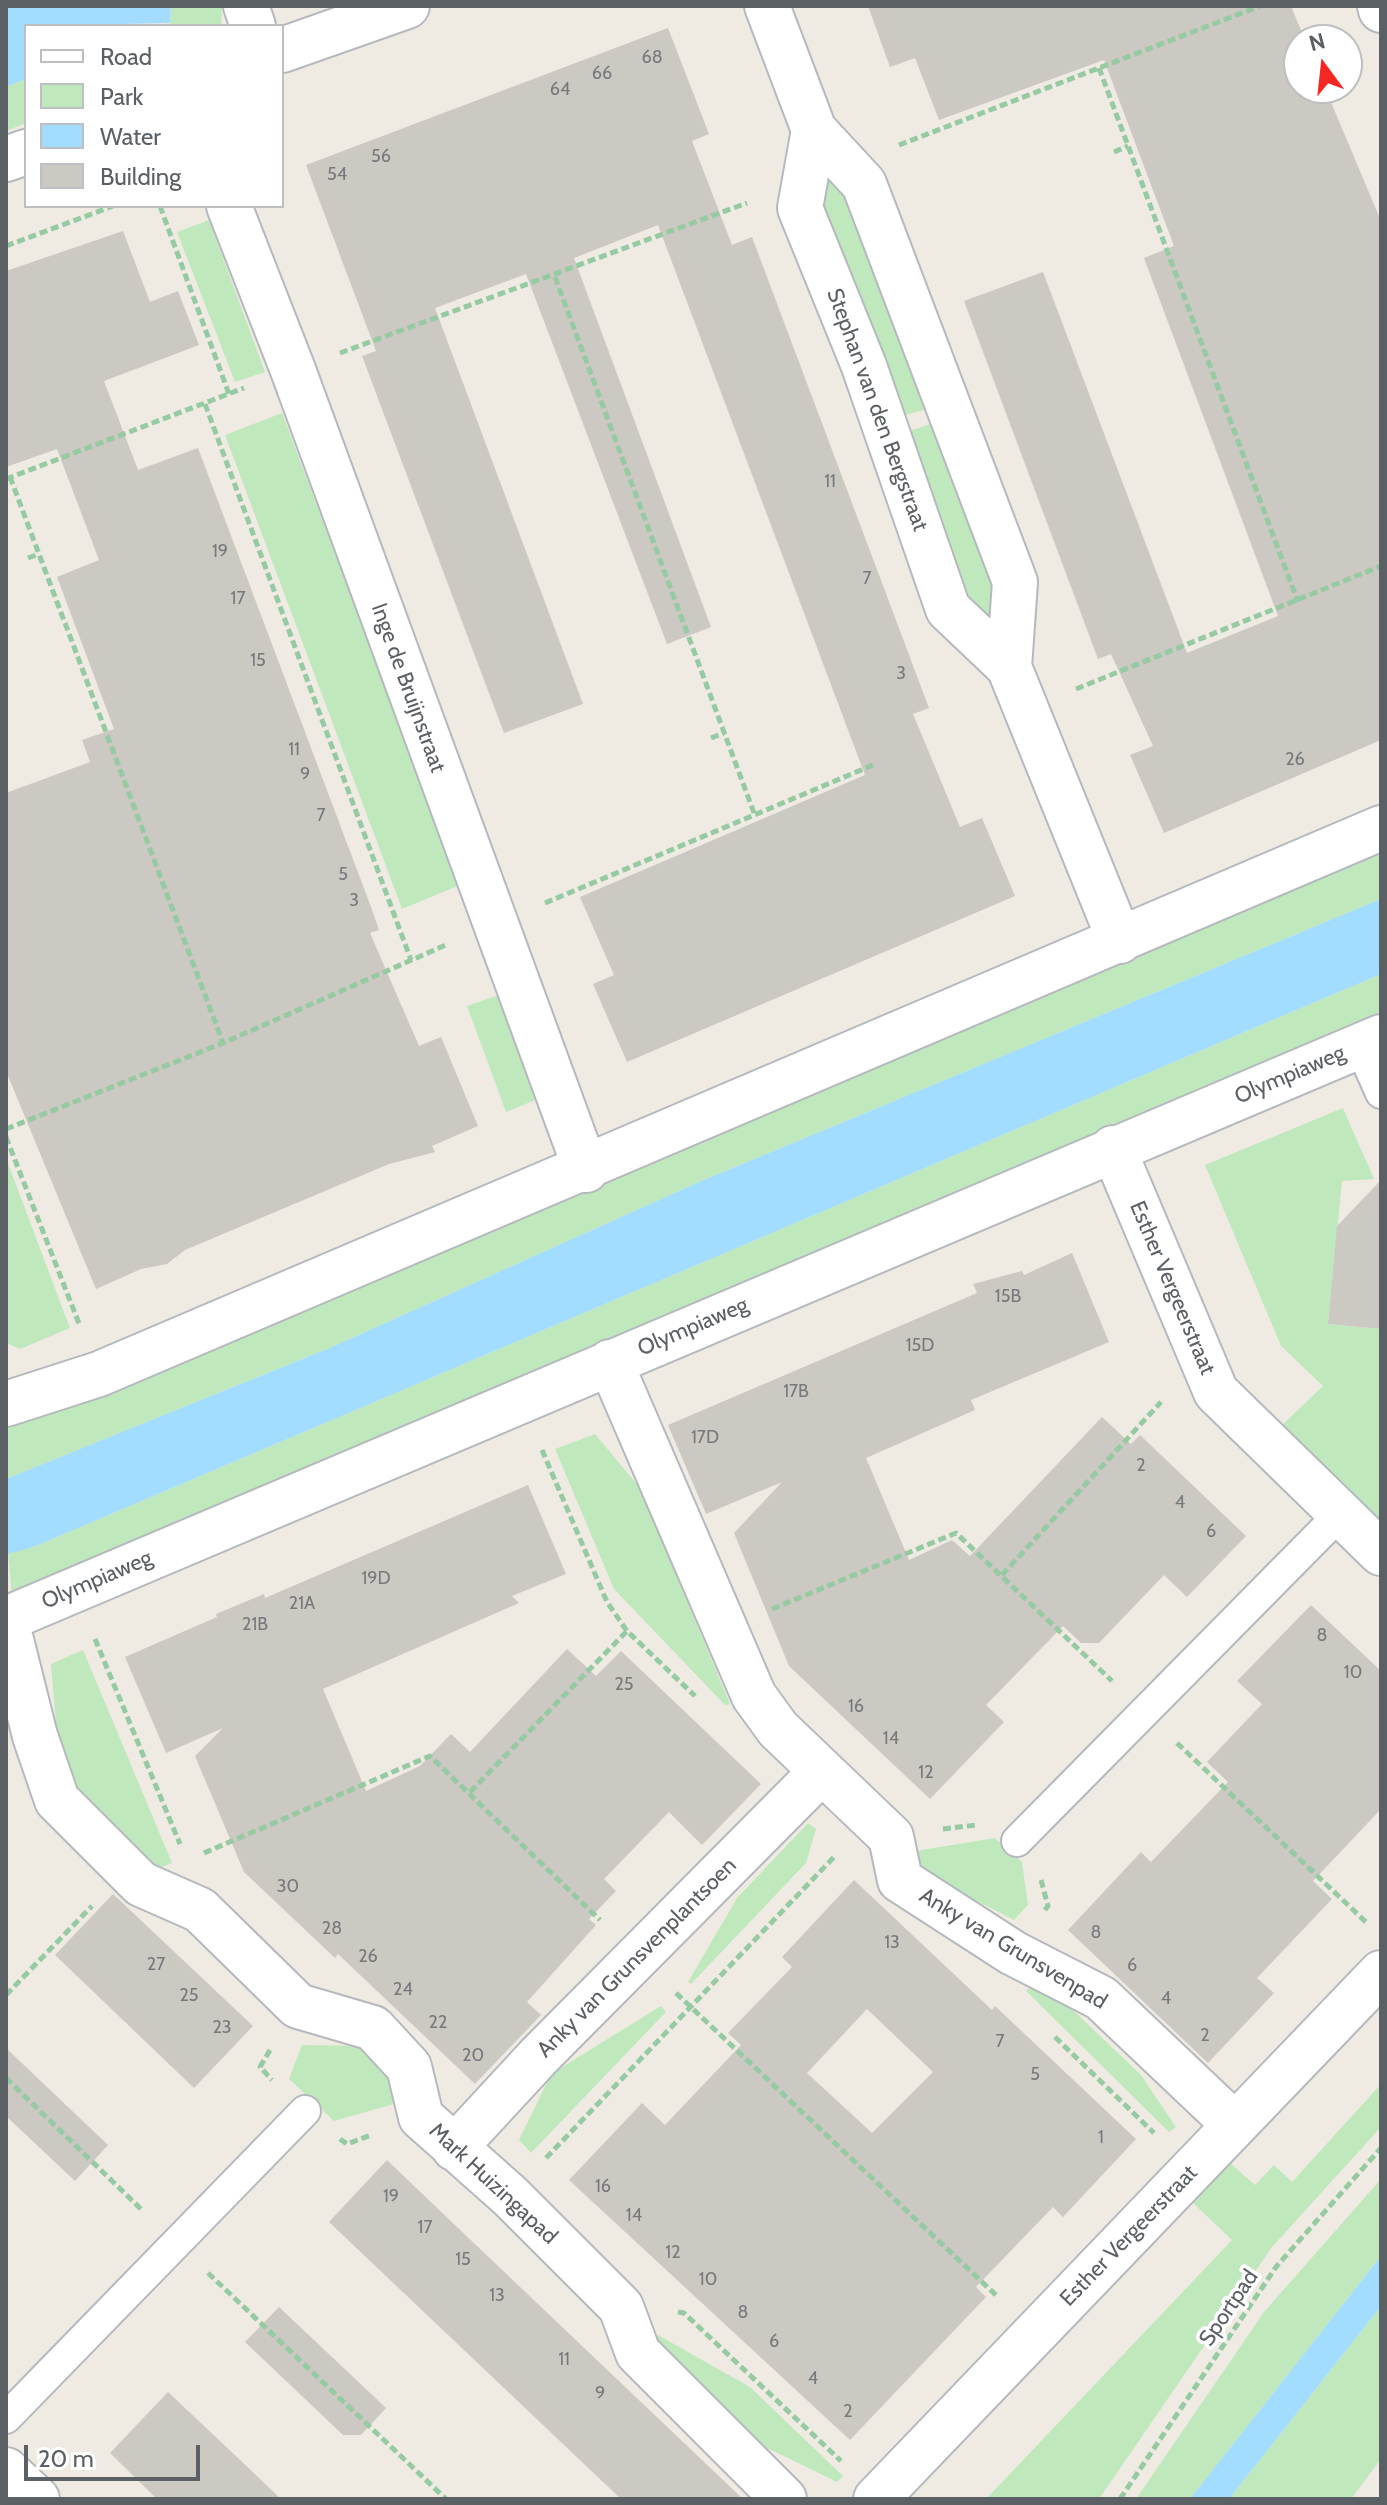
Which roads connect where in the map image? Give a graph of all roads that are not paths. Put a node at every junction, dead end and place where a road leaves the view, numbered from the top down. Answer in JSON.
{"nodes":[{"id":1,"x":407,"y":6,"type":"edge"},
{"id":2,"x":767,"y":6,"type":"edge"},
{"id":3,"x":284,"y":49,"type":"edge"},
{"id":4,"x":814,"y":130,"type":"junction"},
{"id":5,"x":230,"y":208,"type":"edge"},
{"id":6,"x":1009,"y":667,"type":"junction"},
{"id":7,"x":1381,"y":828,"type":"edge"},
{"id":8,"x":1120,"y":941,"type":"junction"},
{"id":9,"x":1371,"y":1041,"type":"edge"},
{"id":10,"x":1381,"y":1093,"type":"edge"},
{"id":11,"x":1113,"y":1148,"type":"junction"},
{"id":12,"x":586,"y":1170,"type":"junction"},
{"id":13,"x":610,"y":1362,"type":"junction"},
{"id":14,"x":6,"y":1404,"type":"edge"},
{"id":15,"x":1340,"y":1514,"type":"junction"},
{"id":16,"x":1381,"y":1553,"type":"edge"},
{"id":17,"x":6,"y":1619,"type":"edge"},
{"id":18,"x":822,"y":1771,"type":"junction"},
{"id":19,"x":1017,"y":1841,"type":"dead end"},
{"id":20,"x":1381,"y":1973,"type":"edge"},
{"id":21,"x":305,"y":2111,"type":"dead end"},
{"id":22,"x":1235,"y":2125,"type":"junction"},
{"id":23,"x":454,"y":2148,"type":"junction"},
{"id":24,"x":6,"y":2418,"type":"edge"},
{"id":25,"x":6,"y":2470,"type":"edge"},
{"id":26,"x":877,"y":2498,"type":"edge"},
{"id":27,"x":37,"y":2499,"type":"edge"},
{"id":28,"x":784,"y":2499,"type":"edge"}],
"edges":[{"from":1,"to":3,"type":"street"},
{"from":2,"to":4,"type":"street","name":"Stephan van den Bergstraat"},
{"from":4,"to":6,"type":"street","name":"Stephan van den Bergstraat"},
{"from":4,"to":6,"type":"street","name":"Stephan van den Bergstraat"},
{"from":5,"to":12,"type":"street","name":"Inge de Bruijnstraat"},
{"from":6,"to":8,"type":"street","name":"Stephan van den Bergstraat"},
{"from":7,"to":8,"type":"street"},
{"from":8,"to":12,"type":"street"},
{"from":9,"to":10,"type":"lane"},
{"from":9,"to":11,"type":"street","name":"Olympiaweg"},
{"from":11,"to":13,"type":"street","name":"Olympiaweg"},
{"from":11,"to":15,"type":"street","name":"Esther Vergeerstraat"},
{"from":12,"to":14,"type":"street"},
{"from":13,"to":17,"type":"street","name":"Olympiaweg"},
{"from":13,"to":18,"type":"street","name":"Anky van Grunsvenpad"},
{"from":15,"to":16,"type":"street","name":"Esther Vergeerstraat"},
{"from":15,"to":19,"type":"lane"},
{"from":17,"to":23,"type":"street","name":"Mark Huizingapad"},
{"from":18,"to":22,"type":"street","name":"Anky van Grunsvenpad"},
{"from":18,"to":23,"type":"street","name":"Anky van Grunsvenplantsoen"},
{"from":20,"to":22,"type":"street","name":"Esther Vergeerstraat"},
{"from":21,"to":24,"type":"lane"},
{"from":22,"to":26,"type":"street","name":"Esther Vergeerstraat"},
{"from":23,"to":28,"type":"street","name":"Mark Huizingapad"},
{"from":25,"to":27,"type":"street"}]}
